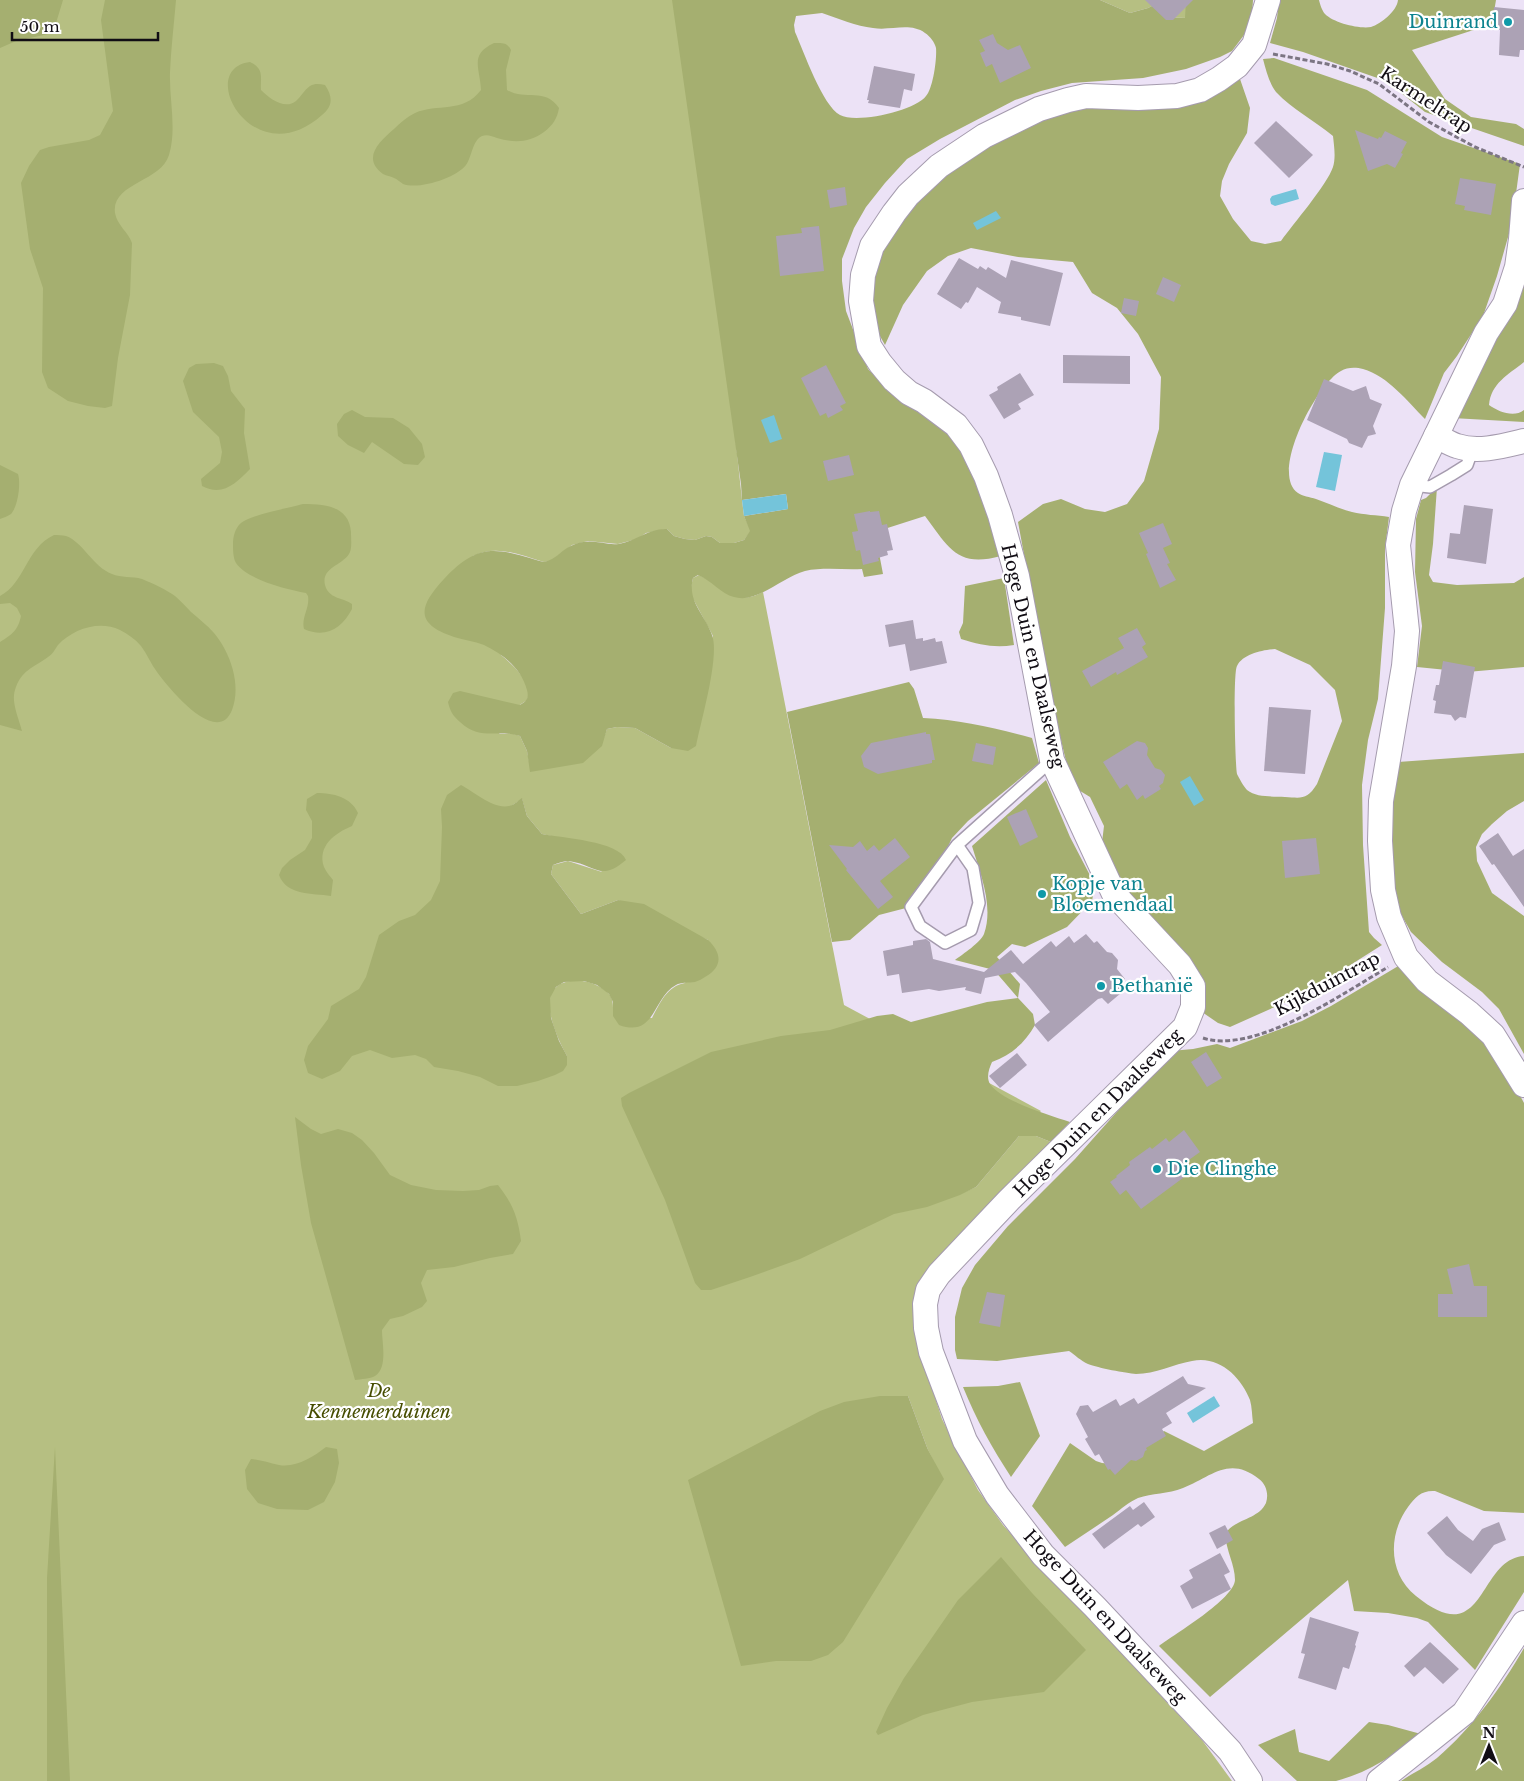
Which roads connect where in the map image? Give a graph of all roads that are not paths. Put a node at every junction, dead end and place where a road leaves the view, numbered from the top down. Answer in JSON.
{"nodes":[{"id":1,"x":1268,"y":0,"type":"edge"},
{"id":2,"x":1524,"y":201,"type":"edge"},
{"id":3,"x":1436,"y":436,"type":"junction"},
{"id":4,"x":1524,"y":441,"type":"edge"},
{"id":5,"x":1473,"y":448,"type":"junction"},
{"id":6,"x":1412,"y":484,"type":"junction"},
{"id":7,"x":1052,"y":760,"type":"junction"},
{"id":8,"x":957,"y":845,"type":"junction"},
{"id":9,"x":1524,"y":1085,"type":"edge"},
{"id":10,"x":1524,"y":1624,"type":"edge"},
{"id":11,"x":1250,"y":1781,"type":"edge"},
{"id":12,"x":1379,"y":1781,"type":"edge"}],
"edges":[{"from":1,"to":7,"type":"street","name":"Hoge Duin en Daalseweg"},
{"from":2,"to":3,"type":"street"},
{"from":3,"to":5,"type":"street"},
{"from":3,"to":6,"type":"street"},
{"from":4,"to":5,"type":"street"},
{"from":5,"to":6,"type":"lane"},
{"from":6,"to":9,"type":"street"},
{"from":7,"to":8,"type":"lane"},
{"from":7,"to":11,"type":"street","name":"Hoge Duin en Daalseweg"},
{"from":8,"to":8,"type":"lane"},
{"from":10,"to":12,"type":"street"}]}
